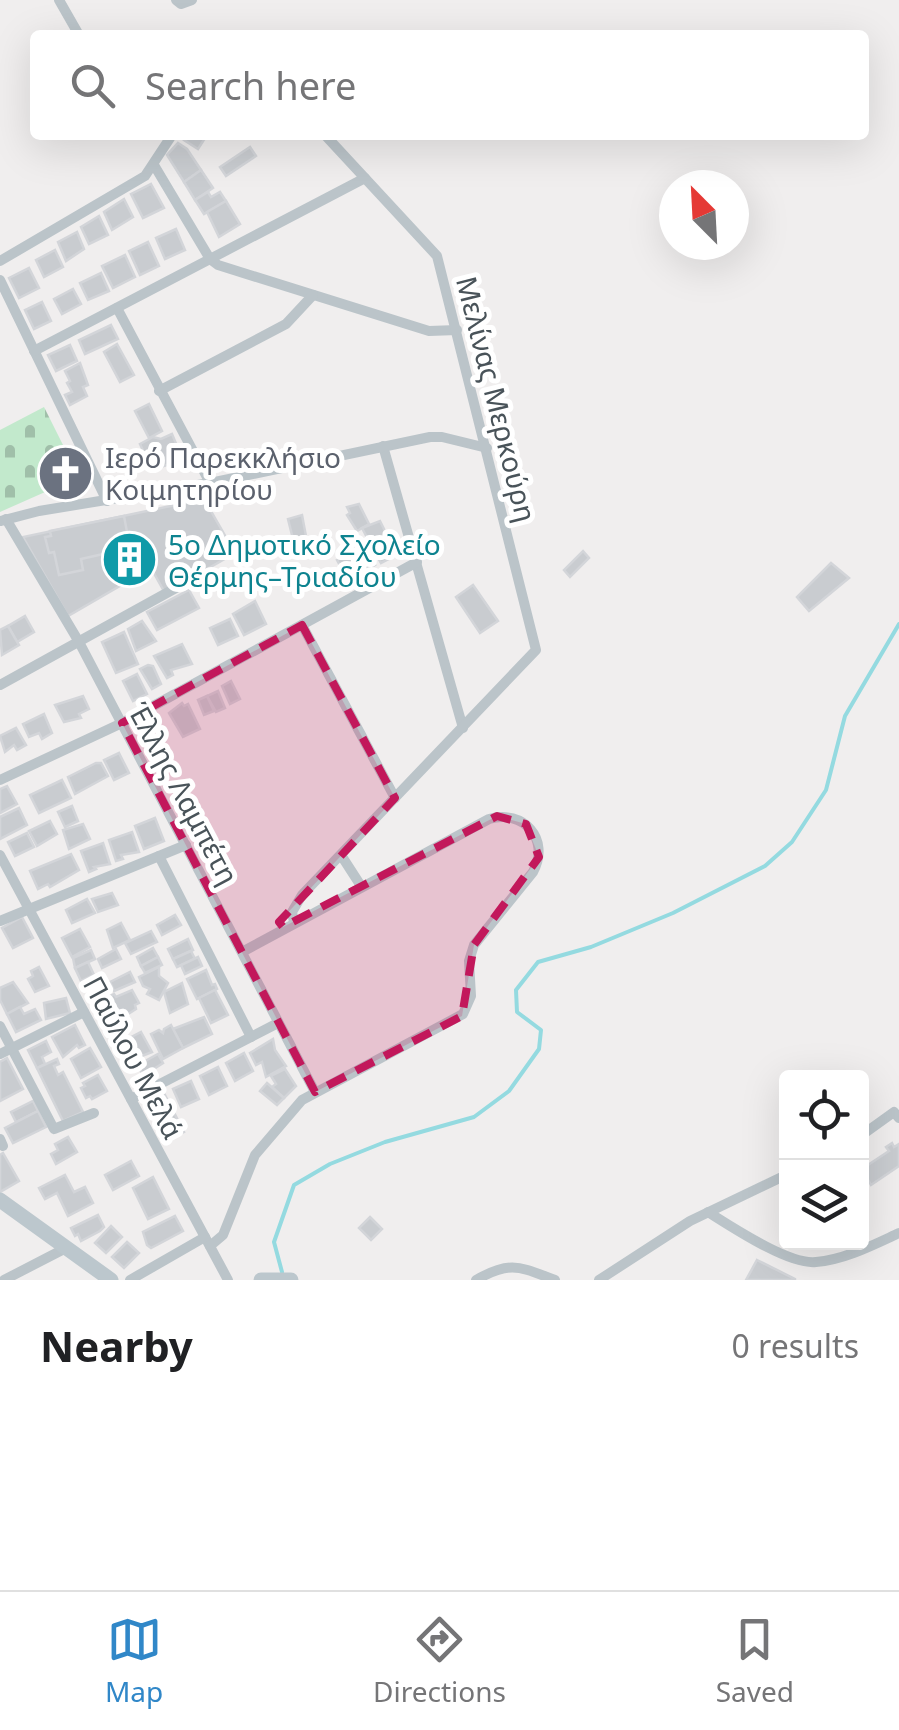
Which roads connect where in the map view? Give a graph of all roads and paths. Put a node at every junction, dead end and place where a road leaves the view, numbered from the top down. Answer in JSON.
{"nodes":[{"id":1,"x":59,"y":0,"type":"edge"},
{"id":2,"x":76,"y":30,"type":"edge"},
{"id":3,"x":169,"y":140,"type":"edge"},
{"id":4,"x":330,"y":140,"type":"edge"},
{"id":5,"x":154,"y":165,"type":"junction"},
{"id":6,"x":365,"y":178,"type":"junction"},
{"id":7,"x":210,"y":259,"type":"junction"},
{"id":8,"x":0,"y":261,"type":"edge"},
{"id":9,"x":0,"y":280,"type":"edge"},
{"id":10,"x":313,"y":295,"type":"junction"},
{"id":11,"x":117,"y":308,"type":"junction"},
{"id":12,"x":456,"y":330,"type":"junction"},
{"id":13,"x":34,"y":351,"type":"junction"},
{"id":14,"x":159,"y":390,"type":"junction"},
{"id":15,"x":383,"y":446,"type":"junction"},
{"id":16,"x":487,"y":448,"type":"junction"},
{"id":17,"x":210,"y":483,"type":"junction"},
{"id":18,"x":107,"y":501,"type":"junction"},
{"id":19,"x":3,"y":520,"type":"edge"},
{"id":20,"x":416,"y":562,"type":"junction"},
{"id":21,"x":184,"y":584,"type":"dead end"},
{"id":22,"x":302,"y":626,"type":"junction"},
{"id":23,"x":79,"y":642,"type":"junction"},
{"id":24,"x":0,"y":685,"type":"edge"},
{"id":25,"x":122,"y":723,"type":"junction"},
{"id":26,"x":463,"y":728,"type":"junction"},
{"id":27,"x":0,"y":780,"type":"edge"},
{"id":28,"x":395,"y":798,"type":"junction"},
{"id":29,"x":186,"y":845,"type":"junction"},
{"id":30,"x":0,"y":855,"type":"edge"},
{"id":31,"x":342,"y":855,"type":"junction"},
{"id":32,"x":159,"y":856,"type":"junction"},
{"id":33,"x":362,"y":886,"type":"junction"},
{"id":34,"x":28,"y":908,"type":"junction"},
{"id":35,"x":0,"y":921,"type":"edge"},
{"id":36,"x":294,"y":922,"type":"junction"},
{"id":37,"x":242,"y":952,"type":"junction"},
{"id":38,"x":84,"y":1012,"type":"junction"},
{"id":39,"x":278,"y":1023,"type":"junction"},
{"id":40,"x":0,"y":1026,"type":"edge"},
{"id":41,"x":251,"y":1038,"type":"junction"},
{"id":42,"x":12,"y":1048,"type":"junction"},
{"id":43,"x":0,"y":1054,"type":"edge"},
{"id":44,"x":316,"y":1092,"type":"junction"},
{"id":45,"x":131,"y":1099,"type":"junction"},
{"id":46,"x":94,"y":1113,"type":"dead end"},
{"id":47,"x":899,"y":1118,"type":"edge"},
{"id":48,"x":869,"y":1130,"type":"edge"},
{"id":49,"x":779,"y":1178,"type":"edge"},
{"id":50,"x":0,"y":1200,"type":"edge"},
{"id":51,"x":708,"y":1212,"type":"junction"},
{"id":52,"x":899,"y":1233,"type":"edge"},
{"id":53,"x":208,"y":1242,"type":"junction"},
{"id":54,"x":66,"y":1248,"type":"junction"},
{"id":55,"x":4,"y":1280,"type":"edge"},
{"id":56,"x":111,"y":1280,"type":"edge"},
{"id":57,"x":130,"y":1280,"type":"edge"},
{"id":58,"x":228,"y":1280,"type":"edge"},
{"id":59,"x":261,"y":1280,"type":"edge"},
{"id":60,"x":291,"y":1280,"type":"edge"},
{"id":61,"x":476,"y":1280,"type":"edge"},
{"id":62,"x":555,"y":1280,"type":"edge"},
{"id":63,"x":599,"y":1280,"type":"edge"}],
"edges":[{"from":1,"to":2,"type":"street"},
{"from":3,"to":5,"type":"street"},
{"from":4,"to":6,"type":"street","name":"Μελίνας Μερκούρη"},
{"from":5,"to":7,"type":"street"},
{"from":5,"to":8,"type":"street"},
{"from":6,"to":7,"type":"street"},
{"from":6,"to":12,"type":"street","name":"Μελίνας Μερκούρη"},
{"from":7,"to":10,"type":"street"},
{"from":7,"to":11,"type":"street"},
{"from":9,"to":13,"type":"street"},
{"from":10,"to":12,"type":"street"},
{"from":10,"to":14,"type":"street"},
{"from":11,"to":13,"type":"street"},
{"from":11,"to":14,"type":"street"},
{"from":12,"to":16,"type":"street","name":"Μελίνας Μερκούρη"},
{"from":13,"to":18,"type":"street"},
{"from":14,"to":17,"type":"street"},
{"from":15,"to":16,"type":"street"},
{"from":15,"to":17,"type":"street"},
{"from":15,"to":20,"type":"street"},
{"from":16,"to":26,"type":"street","name":"Μελίνας Μερκούρη"},
{"from":17,"to":18,"type":"street"},
{"from":18,"to":19,"type":"street"},
{"from":19,"to":23,"type":"street","name":"Έλλης Λαμπέτη"},
{"from":20,"to":22,"type":"street"},
{"from":20,"to":26,"type":"street"},
{"from":21,"to":23,"type":"street"},
{"from":22,"to":25,"type":"street"},
{"from":22,"to":28,"type":"street"},
{"from":23,"to":24,"type":"street"},
{"from":23,"to":25,"type":"street","name":"Έλλης Λαμπέτη"},
{"from":25,"to":27,"type":"street"},
{"from":25,"to":29,"type":"street","name":"Έλλης Λαμπέτη"},
{"from":26,"to":28,"type":"street"},
{"from":28,"to":31,"type":"street"},
{"from":29,"to":32,"type":"street"},
{"from":29,"to":37,"type":"street","name":"Έλλης Λαμπέτη"},
{"from":30,"to":34,"type":"street","name":"Παύλου Μελά"},
{"from":31,"to":33,"type":"street"},
{"from":31,"to":36,"type":"street"},
{"from":32,"to":34,"type":"street"},
{"from":32,"to":41,"type":"street"},
{"from":33,"to":36,"type":"street"},
{"from":33,"to":44,"type":"street"},
{"from":34,"to":35,"type":"street"},
{"from":34,"to":38,"type":"street","name":"Παύλου Μελά"},
{"from":36,"to":37,"type":"street"},
{"from":37,"to":39,"type":"street","name":"Έλλης Λαμπέτη"},
{"from":38,"to":42,"type":"street"},
{"from":38,"to":45,"type":"street","name":"Παύλου Μελά"},
{"from":39,"to":41,"type":"street"},
{"from":39,"to":44,"type":"street","name":"Έλλης Λαμπέτη"},
{"from":40,"to":42,"type":"street"},
{"from":41,"to":45,"type":"street"},
{"from":42,"to":43,"type":"street"},
{"from":42,"to":46,"type":"street"},
{"from":44,"to":53,"type":"street"},
{"from":45,"to":53,"type":"street","name":"Παύλου Μελά"},
{"from":47,"to":48,"type":"street"},
{"from":49,"to":51,"type":"street"},
{"from":50,"to":54,"type":"street"},
{"from":51,"to":52,"type":"street"},
{"from":51,"to":63,"type":"street"},
{"from":53,"to":57,"type":"street"},
{"from":53,"to":58,"type":"street","name":"Παύλου Μελά"},
{"from":54,"to":55,"type":"street"},
{"from":54,"to":56,"type":"street"},
{"from":59,"to":60,"type":"street"},
{"from":61,"to":62,"type":"street"}]}
